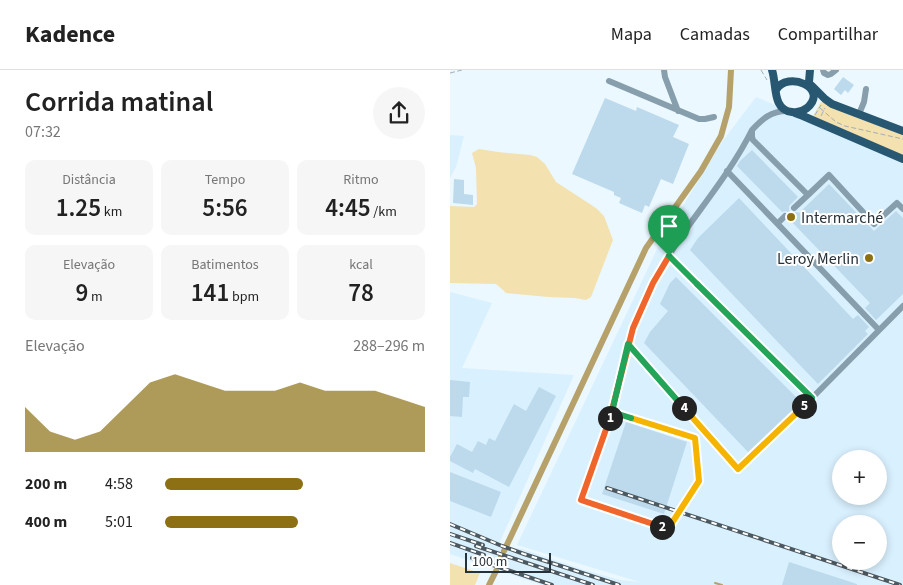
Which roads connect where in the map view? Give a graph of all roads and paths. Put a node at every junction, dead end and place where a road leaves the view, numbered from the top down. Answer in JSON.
{"nodes":[{"id":1,"x":462,"y":70,"type":"edge"},
{"id":2,"x":761,"y":70,"type":"edge"},
{"id":3,"x":772,"y":70,"type":"edge"},
{"id":4,"x":809,"y":70,"type":"edge"},
{"id":5,"x":823,"y":70,"type":"edge"},
{"id":6,"x":836,"y":70,"type":"edge"},
{"id":7,"x":664,"y":71,"type":"edge"},
{"id":8,"x":450,"y":73,"type":"edge"},
{"id":9,"x":798,"y":76,"type":"junction"},
{"id":10,"x":609,"y":81,"type":"dead end"},
{"id":11,"x":769,"y":82,"type":"dead end"},
{"id":12,"x":810,"y":84,"type":"junction"},
{"id":13,"x":866,"y":89,"type":"dead end"},
{"id":14,"x":776,"y":90,"type":"junction"},
{"id":15,"x":827,"y":100,"type":"junction"},
{"id":16,"x":820,"y":108,"type":"junction"},
{"id":17,"x":678,"y":111,"type":"junction"},
{"id":18,"x":824,"y":111,"type":"junction"},
{"id":19,"x":789,"y":112,"type":"junction"},
{"id":20,"x":859,"y":114,"type":"junction"},
{"id":21,"x":714,"y":117,"type":"dead end"},
{"id":22,"x":815,"y":121,"type":"junction"},
{"id":23,"x":903,"y":129,"type":"edge"},
{"id":24,"x":752,"y":130,"type":"junction"},
{"id":25,"x":903,"y":139,"type":"edge"},
{"id":26,"x":903,"y":158,"type":"edge"},
{"id":27,"x":727,"y":171,"type":"junction"},
{"id":28,"x":808,"y":195,"type":"junction"},
{"id":29,"x":794,"y":208,"type":"dead end"},
{"id":30,"x":903,"y":209,"type":"edge"},
{"id":31,"x":785,"y":216,"type":"dead end"},
{"id":32,"x":778,"y":223,"type":"junction"},
{"id":33,"x":669,"y":256,"type":"junction"},
{"id":34,"x":903,"y":306,"type":"edge"},
{"id":35,"x":879,"y":330,"type":"junction"},
{"id":36,"x":628,"y":344,"type":"junction"},
{"id":37,"x":812,"y":398,"type":"junction"},
{"id":38,"x":612,"y":412,"type":"junction"}],
"edges":[{"from":1,"to":8,"type":"path"},
{"from":2,"to":11,"type":"path"},
{"from":3,"to":14,"type":"main road"},
{"from":4,"to":9,"type":"main road"},
{"from":4,"to":12,"type":"main road"},
{"from":5,"to":6,"type":"street"},
{"from":7,"to":17,"type":"street"},
{"from":9,"to":12,"type":"main road"},
{"from":9,"to":14,"type":"main road"},
{"from":10,"to":17,"type":"street"},
{"from":12,"to":15,"type":"main road"},
{"from":12,"to":19,"type":"main road"},
{"from":13,"to":20,"type":"street"},
{"from":14,"to":19,"type":"main road"},
{"from":15,"to":16,"type":"path"},
{"from":15,"to":18,"type":"path"},
{"from":15,"to":20,"type":"main road"},
{"from":16,"to":18,"type":"path"},
{"from":16,"to":22,"type":"path"},
{"from":17,"to":21,"type":"street"},
{"from":18,"to":22,"type":"path"},
{"from":18,"to":25,"type":"path"},
{"from":19,"to":22,"type":"main road"},
{"from":19,"to":24,"type":"street"},
{"from":20,"to":23,"type":"main road"},
{"from":22,"to":26,"type":"main road"},
{"from":24,"to":27,"type":"street"},
{"from":24,"to":28,"type":"street"},
{"from":27,"to":32,"type":"street"},
{"from":27,"to":33,"type":"street"},
{"from":28,"to":29,"type":"street"},
{"from":28,"to":30,"type":"street"},
{"from":31,"to":32,"type":"street"},
{"from":32,"to":35,"type":"street"},
{"from":33,"to":36,"type":"street"},
{"from":33,"to":37,"type":"street"},
{"from":34,"to":35,"type":"street"},
{"from":35,"to":37,"type":"street"},
{"from":36,"to":37,"type":"street"},
{"from":36,"to":38,"type":"street"},
{"from":38,"to":38,"type":"street"}]}
